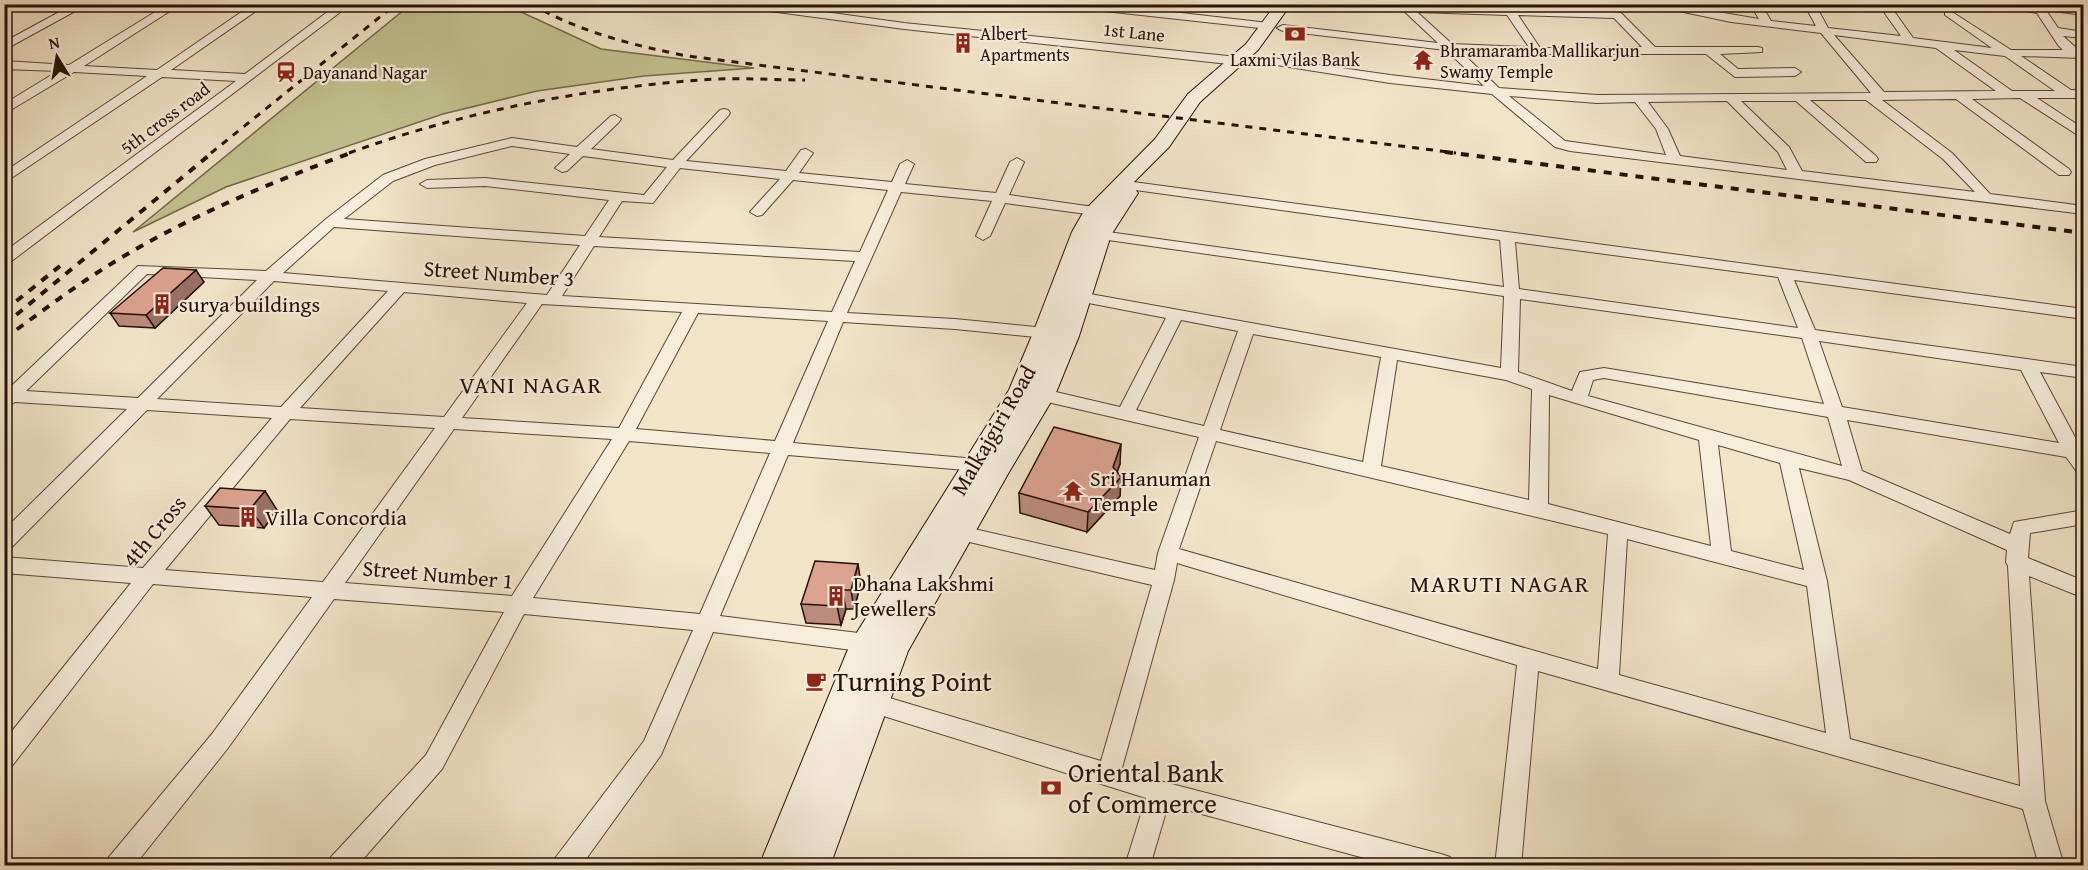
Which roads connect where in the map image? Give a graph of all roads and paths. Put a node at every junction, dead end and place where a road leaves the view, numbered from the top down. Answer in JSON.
{"nodes":[{"id":1,"x":83,"y":4,"type":"edge"},
{"id":2,"x":176,"y":4,"type":"edge"},
{"id":3,"x":261,"y":4,"type":"edge"},
{"id":4,"x":346,"y":4,"type":"edge"},
{"id":5,"x":740,"y":4,"type":"edge"},
{"id":6,"x":1068,"y":4,"type":"edge"},
{"id":7,"x":1377,"y":4,"type":"edge"},
{"id":8,"x":1651,"y":4,"type":"edge"},
{"id":9,"x":1755,"y":4,"type":"edge"},
{"id":10,"x":1809,"y":4,"type":"edge"},
{"id":11,"x":1996,"y":4,"type":"edge"},
{"id":12,"x":1284,"y":5,"type":"edge"},
{"id":13,"x":1884,"y":5,"type":"edge"},
{"id":14,"x":1405,"y":6,"type":"edge"},
{"id":15,"x":1667,"y":6,"type":"edge"},
{"id":16,"x":2039,"y":7,"type":"edge"},
{"id":17,"x":1509,"y":8,"type":"edge"},
{"id":18,"x":1155,"y":9,"type":"edge"},
{"id":19,"x":2084,"y":12,"type":"edge"},
{"id":20,"x":1949,"y":13,"type":"dead end"},
{"id":21,"x":1768,"y":24,"type":"junction"},
{"id":22,"x":1276,"y":27,"type":"junction"},
{"id":23,"x":1824,"y":30,"type":"junction"},
{"id":24,"x":2054,"y":31,"type":"junction"},
{"id":25,"x":2084,"y":35,"type":"edge"},
{"id":26,"x":1909,"y":40,"type":"junction"},
{"id":27,"x":1938,"y":44,"type":"junction"},
{"id":28,"x":4,"y":47,"type":"edge"},
{"id":29,"x":1446,"y":47,"type":"junction"},
{"id":30,"x":1758,"y":50,"type":"dead end"},
{"id":31,"x":1537,"y":51,"type":"junction"},
{"id":32,"x":1652,"y":51,"type":"junction"},
{"id":33,"x":1710,"y":51,"type":"junction"},
{"id":34,"x":2008,"y":53,"type":"junction"},
{"id":35,"x":2080,"y":56,"type":"edge"},
{"id":36,"x":1248,"y":60,"type":"junction"},
{"id":37,"x":4,"y":65,"type":"edge"},
{"id":38,"x":70,"y":69,"type":"junction"},
{"id":39,"x":159,"y":72,"type":"junction"},
{"id":40,"x":1795,"y":72,"type":"dead end"},
{"id":41,"x":248,"y":78,"type":"junction"},
{"id":42,"x":1496,"y":91,"type":"junction"},
{"id":43,"x":2008,"y":94,"type":"junction"},
{"id":44,"x":2022,"y":94,"type":"junction"},
{"id":45,"x":2068,"y":94,"type":"junction"},
{"id":46,"x":2084,"y":94,"type":"edge"},
{"id":47,"x":1960,"y":96,"type":"junction"},
{"id":48,"x":1876,"y":97,"type":"junction"},
{"id":49,"x":1731,"y":98,"type":"junction"},
{"id":50,"x":1800,"y":98,"type":"junction"},
{"id":51,"x":1640,"y":100,"type":"junction"},
{"id":52,"x":4,"y":110,"type":"edge"},
{"id":53,"x":724,"y":113,"type":"dead end"},
{"id":54,"x":615,"y":119,"type":"dead end"},
{"id":55,"x":2084,"y":135,"type":"edge"},
{"id":56,"x":581,"y":151,"type":"junction"},
{"id":57,"x":806,"y":153,"type":"dead end"},
{"id":58,"x":1871,"y":159,"type":"dead end"},
{"id":59,"x":1675,"y":160,"type":"junction"},
{"id":60,"x":1017,"y":162,"type":"dead end"},
{"id":61,"x":676,"y":164,"type":"junction"},
{"id":62,"x":907,"y":164,"type":"dead end"},
{"id":63,"x":562,"y":168,"type":"dead end"},
{"id":64,"x":2064,"y":172,"type":"dead end"},
{"id":65,"x":1797,"y":175,"type":"junction"},
{"id":66,"x":790,"y":176,"type":"junction"},
{"id":67,"x":4,"y":179,"type":"edge"},
{"id":68,"x":427,"y":184,"type":"dead end"},
{"id":69,"x":1133,"y":186,"type":"junction"},
{"id":70,"x":896,"y":188,"type":"junction"},
{"id":71,"x":618,"y":197,"type":"junction"},
{"id":72,"x":1001,"y":198,"type":"junction"},
{"id":73,"x":1986,"y":198,"type":"junction"},
{"id":74,"x":2084,"y":210,"type":"edge"},
{"id":75,"x":758,"y":212,"type":"dead end"},
{"id":76,"x":331,"y":222,"type":"junction"},
{"id":77,"x":1097,"y":223,"type":"junction"},
{"id":78,"x":983,"y":236,"type":"dead end"},
{"id":79,"x":1507,"y":236,"type":"junction"},
{"id":80,"x":592,"y":241,"type":"junction"},
{"id":81,"x":7,"y":257,"type":"edge"},
{"id":82,"x":865,"y":257,"type":"junction"},
{"id":83,"x":1784,"y":274,"type":"junction"},
{"id":84,"x":270,"y":276,"type":"junction"},
{"id":85,"x":398,"y":289,"type":"junction"},
{"id":86,"x":1512,"y":293,"type":"junction"},
{"id":87,"x":1079,"y":297,"type":"junction"},
{"id":88,"x":545,"y":299,"type":"junction"},
{"id":89,"x":693,"y":307,"type":"junction"},
{"id":90,"x":1176,"y":314,"type":"junction"},
{"id":91,"x":2084,"y":314,"type":"edge"},
{"id":92,"x":838,"y":316,"type":"junction"},
{"id":93,"x":1247,"y":327,"type":"junction"},
{"id":94,"x":1045,"y":333,"type":"junction"},
{"id":95,"x":1809,"y":335,"type":"junction"},
{"id":96,"x":1390,"y":353,"type":"junction"},
{"id":97,"x":2028,"y":366,"type":"junction"},
{"id":98,"x":2084,"y":373,"type":"edge"},
{"id":99,"x":1509,"y":375,"type":"junction"},
{"id":100,"x":1541,"y":388,"type":"junction"},
{"id":101,"x":1043,"y":395,"type":"junction"},
{"id":102,"x":1578,"y":399,"type":"junction"},
{"id":103,"x":8,"y":400,"type":"edge"},
{"id":104,"x":144,"y":403,"type":"junction"},
{"id":105,"x":1126,"y":413,"type":"junction"},
{"id":106,"x":1836,"y":413,"type":"junction"},
{"id":107,"x":285,"y":414,"type":"junction"},
{"id":108,"x":447,"y":423,"type":"junction"},
{"id":109,"x":1211,"y":432,"type":"junction"},
{"id":110,"x":624,"y":434,"type":"junction"},
{"id":111,"x":1708,"y":436,"type":"junction"},
{"id":112,"x":783,"y":448,"type":"junction"},
{"id":113,"x":2072,"y":452,"type":"junction"},
{"id":114,"x":1788,"y":459,"type":"junction"},
{"id":115,"x":977,"y":465,"type":"junction"},
{"id":116,"x":2084,"y":467,"type":"edge"},
{"id":117,"x":1371,"y":471,"type":"junction"},
{"id":118,"x":1854,"y":475,"type":"junction"},
{"id":119,"x":1538,"y":508,"type":"junction"},
{"id":120,"x":2084,"y":517,"type":"edge"},
{"id":121,"x":1617,"y":528,"type":"junction"},
{"id":122,"x":961,"y":532,"type":"junction"},
{"id":123,"x":4,"y":543,"type":"edge"},
{"id":124,"x":1168,"y":553,"type":"junction"},
{"id":125,"x":2017,"y":554,"type":"junction"},
{"id":126,"x":1722,"y":556,"type":"junction"},
{"id":127,"x":4,"y":566,"type":"edge"},
{"id":128,"x":147,"y":577,"type":"junction"},
{"id":129,"x":1164,"y":580,"type":"junction"},
{"id":130,"x":1817,"y":581,"type":"junction"},
{"id":131,"x":329,"y":589,"type":"junction"},
{"id":132,"x":2084,"y":590,"type":"edge"},
{"id":133,"x":518,"y":605,"type":"junction"},
{"id":134,"x":706,"y":623,"type":"junction"},
{"id":135,"x":880,"y":645,"type":"junction"},
{"id":136,"x":1528,"y":659,"type":"junction"},
{"id":137,"x":1608,"y":680,"type":"junction"},
{"id":138,"x":858,"y":700,"type":"junction"},
{"id":139,"x":1839,"y":745,"type":"junction"},
{"id":140,"x":4,"y":759,"type":"edge"},
{"id":141,"x":1109,"y":774,"type":"junction"},
{"id":142,"x":1160,"y":792,"type":"junction"},
{"id":143,"x":2032,"y":801,"type":"junction"},
{"id":144,"x":118,"y":866,"type":"edge"},
{"id":145,"x":340,"y":866,"type":"edge"},
{"id":146,"x":565,"y":866,"type":"edge"},
{"id":147,"x":777,"y":866,"type":"edge"},
{"id":148,"x":812,"y":866,"type":"edge"},
{"id":149,"x":1137,"y":866,"type":"edge"},
{"id":150,"x":1441,"y":866,"type":"edge"},
{"id":151,"x":1508,"y":866,"type":"edge"},
{"id":152,"x":2052,"y":866,"type":"edge"}],
"edges":[{"from":1,"to":28,"type":"street"},
{"from":2,"to":38,"type":"street"},
{"from":3,"to":39,"type":"street"},
{"from":4,"to":41,"type":"street","name":"5th cross road"},
{"from":5,"to":36,"type":"street","name":"1st Lane"},
{"from":6,"to":18,"type":"street"},
{"from":7,"to":14,"type":"street"},
{"from":8,"to":15,"type":"street"},
{"from":9,"to":21,"type":"street"},
{"from":10,"to":23,"type":"street"},
{"from":11,"to":16,"type":"street"},
{"from":12,"to":22,"type":"main road"},
{"from":13,"to":26,"type":"street"},
{"from":14,"to":17,"type":"street"},
{"from":14,"to":29,"type":"street"},
{"from":15,"to":21,"type":"street"},
{"from":16,"to":19,"type":"street"},
{"from":16,"to":24,"type":"street"},
{"from":17,"to":31,"type":"street"},
{"from":17,"to":32,"type":"street"},
{"from":18,"to":22,"type":"street"},
{"from":20,"to":34,"type":"street"},
{"from":21,"to":23,"type":"street"},
{"from":22,"to":29,"type":"street"},
{"from":22,"to":36,"type":"main road","name":"Malkajgiri Road"},
{"from":23,"to":26,"type":"street"},
{"from":23,"to":48,"type":"street"},
{"from":24,"to":25,"type":"street"},
{"from":24,"to":35,"type":"street"},
{"from":26,"to":27,"type":"street"},
{"from":27,"to":34,"type":"street"},
{"from":27,"to":43,"type":"street"},
{"from":29,"to":31,"type":"street"},
{"from":29,"to":42,"type":"street"},
{"from":30,"to":33,"type":"street"},
{"from":31,"to":32,"type":"street"},
{"from":32,"to":33,"type":"street"},
{"from":33,"to":40,"type":"street"},
{"from":34,"to":35,"type":"street"},
{"from":34,"to":45,"type":"street"},
{"from":36,"to":42,"type":"street","name":"1st Lane"},
{"from":36,"to":69,"type":"main road","name":"Malkajgiri Road"},
{"from":36,"to":77,"type":"main road","name":"Malkajgiri Road"},
{"from":37,"to":38,"type":"street"},
{"from":38,"to":39,"type":"street"},
{"from":38,"to":52,"type":"street"},
{"from":39,"to":41,"type":"street"},
{"from":39,"to":67,"type":"street"},
{"from":41,"to":81,"type":"street","name":"5th cross road"},
{"from":42,"to":51,"type":"street","name":"1st Lane"},
{"from":42,"to":59,"type":"street"},
{"from":43,"to":44,"type":"street","name":"1st Lane"},
{"from":43,"to":47,"type":"street","name":"1st Lane"},
{"from":44,"to":45,"type":"street","name":"1st Lane"},
{"from":44,"to":55,"type":"street"},
{"from":45,"to":46,"type":"street","name":"1st Lane"},
{"from":47,"to":48,"type":"street","name":"1st Lane"},
{"from":47,"to":64,"type":"street"},
{"from":48,"to":50,"type":"street","name":"1st Lane"},
{"from":48,"to":73,"type":"street"},
{"from":49,"to":50,"type":"street","name":"1st Lane"},
{"from":49,"to":51,"type":"street","name":"1st Lane"},
{"from":49,"to":65,"type":"street"},
{"from":50,"to":58,"type":"street"},
{"from":51,"to":59,"type":"street"},
{"from":53,"to":61,"type":"street"},
{"from":54,"to":56,"type":"street"},
{"from":56,"to":61,"type":"street"},
{"from":56,"to":63,"type":"street"},
{"from":56,"to":76,"type":"street"},
{"from":57,"to":66,"type":"street"},
{"from":59,"to":65,"type":"street"},
{"from":60,"to":72,"type":"street"},
{"from":61,"to":66,"type":"street"},
{"from":61,"to":71,"type":"street"},
{"from":62,"to":70,"type":"street"},
{"from":65,"to":73,"type":"street"},
{"from":66,"to":70,"type":"street"},
{"from":66,"to":75,"type":"street"},
{"from":68,"to":71,"type":"street"},
{"from":69,"to":77,"type":"main road","name":"Malkajgiri Road"},
{"from":69,"to":79,"type":"street"},
{"from":70,"to":72,"type":"street"},
{"from":70,"to":82,"type":"street"},
{"from":71,"to":80,"type":"street"},
{"from":72,"to":77,"type":"street"},
{"from":72,"to":78,"type":"street"},
{"from":73,"to":74,"type":"street"},
{"from":76,"to":80,"type":"street"},
{"from":76,"to":84,"type":"street"},
{"from":77,"to":86,"type":"street"},
{"from":77,"to":87,"type":"main road","name":"Malkajgiri Road"},
{"from":77,"to":94,"type":"main road","name":"Malkajgiri Road"},
{"from":79,"to":83,"type":"street"},
{"from":79,"to":86,"type":"street"},
{"from":80,"to":82,"type":"street"},
{"from":80,"to":88,"type":"street"},
{"from":82,"to":92,"type":"street"},
{"from":83,"to":91,"type":"street"},
{"from":83,"to":95,"type":"street"},
{"from":84,"to":85,"type":"street","name":"Street Number 3"},
{"from":84,"to":103,"type":"street","name":"Street Number 3"},
{"from":84,"to":104,"type":"street"},
{"from":85,"to":88,"type":"street","name":"Street Number 3"},
{"from":85,"to":107,"type":"street","name":"4th Cross"},
{"from":86,"to":95,"type":"street"},
{"from":86,"to":99,"type":"street"},
{"from":87,"to":90,"type":"street"},
{"from":87,"to":101,"type":"main road","name":"Malkajgiri Road"},
{"from":88,"to":89,"type":"street","name":"Street Number 3"},
{"from":88,"to":108,"type":"street"},
{"from":89,"to":92,"type":"street","name":"Street Number 3"},
{"from":89,"to":110,"type":"street"},
{"from":90,"to":93,"type":"street"},
{"from":90,"to":105,"type":"street"},
{"from":92,"to":94,"type":"street","name":"Street Number 3"},
{"from":92,"to":112,"type":"street"},
{"from":93,"to":96,"type":"street"},
{"from":93,"to":109,"type":"street"},
{"from":94,"to":115,"type":"main road","name":"Malkajgiri Road"},
{"from":95,"to":97,"type":"street"},
{"from":95,"to":106,"type":"street"},
{"from":96,"to":99,"type":"street"},
{"from":96,"to":117,"type":"street"},
{"from":97,"to":98,"type":"street"},
{"from":97,"to":113,"type":"street"},
{"from":99,"to":100,"type":"street"},
{"from":100,"to":102,"type":"street"},
{"from":100,"to":119,"type":"street"},
{"from":101,"to":105,"type":"street"},
{"from":101,"to":122,"type":"main road","name":"Malkajgiri Road"},
{"from":102,"to":106,"type":"street"},
{"from":102,"to":111,"type":"street"},
{"from":103,"to":104,"type":"street"},
{"from":104,"to":107,"type":"street"},
{"from":104,"to":123,"type":"street"},
{"from":105,"to":109,"type":"street"},
{"from":106,"to":113,"type":"street"},
{"from":106,"to":118,"type":"street"},
{"from":107,"to":108,"type":"street"},
{"from":107,"to":128,"type":"street","name":"4th Cross"},
{"from":108,"to":110,"type":"street"},
{"from":108,"to":131,"type":"street"},
{"from":109,"to":117,"type":"street"},
{"from":109,"to":124,"type":"street"},
{"from":110,"to":112,"type":"street"},
{"from":110,"to":133,"type":"street"},
{"from":111,"to":114,"type":"street"},
{"from":111,"to":126,"type":"street"},
{"from":112,"to":115,"type":"street"},
{"from":112,"to":134,"type":"street"},
{"from":113,"to":116,"type":"street"},
{"from":114,"to":118,"type":"street"},
{"from":114,"to":130,"type":"street"},
{"from":115,"to":135,"type":"main road","name":"Malkajgiri Road"},
{"from":117,"to":119,"type":"street"},
{"from":118,"to":125,"type":"street"},
{"from":119,"to":121,"type":"street"},
{"from":120,"to":125,"type":"street"},
{"from":121,"to":126,"type":"street"},
{"from":121,"to":137,"type":"street"},
{"from":122,"to":129,"type":"street"},
{"from":122,"to":135,"type":"main road","name":"Malkajgiri Road"},
{"from":124,"to":129,"type":"street"},
{"from":124,"to":136,"type":"street"},
{"from":125,"to":132,"type":"street"},
{"from":125,"to":143,"type":"street"},
{"from":126,"to":130,"type":"street"},
{"from":127,"to":128,"type":"street","name":"Street Number 1"},
{"from":128,"to":131,"type":"street","name":"Street Number 1"},
{"from":128,"to":140,"type":"street","name":"4th Cross"},
{"from":129,"to":141,"type":"street"},
{"from":130,"to":139,"type":"street"},
{"from":131,"to":133,"type":"street","name":"Street Number 1"},
{"from":131,"to":144,"type":"street"},
{"from":133,"to":134,"type":"street","name":"Street Number 1"},
{"from":133,"to":145,"type":"street"},
{"from":134,"to":135,"type":"street","name":"Street Number 1"},
{"from":134,"to":146,"type":"street"},
{"from":135,"to":138,"type":"main road","name":"Malkajgiri Road"},
{"from":136,"to":137,"type":"street"},
{"from":136,"to":151,"type":"street"},
{"from":137,"to":139,"type":"street"},
{"from":138,"to":141,"type":"street"},
{"from":138,"to":147,"type":"main road","name":"Malkajgiri Road"},
{"from":138,"to":148,"type":"main road","name":"Malkajgiri Road"},
{"from":139,"to":143,"type":"street"},
{"from":141,"to":142,"type":"street"},
{"from":142,"to":149,"type":"street"},
{"from":142,"to":150,"type":"street"},
{"from":143,"to":152,"type":"street"}]}
